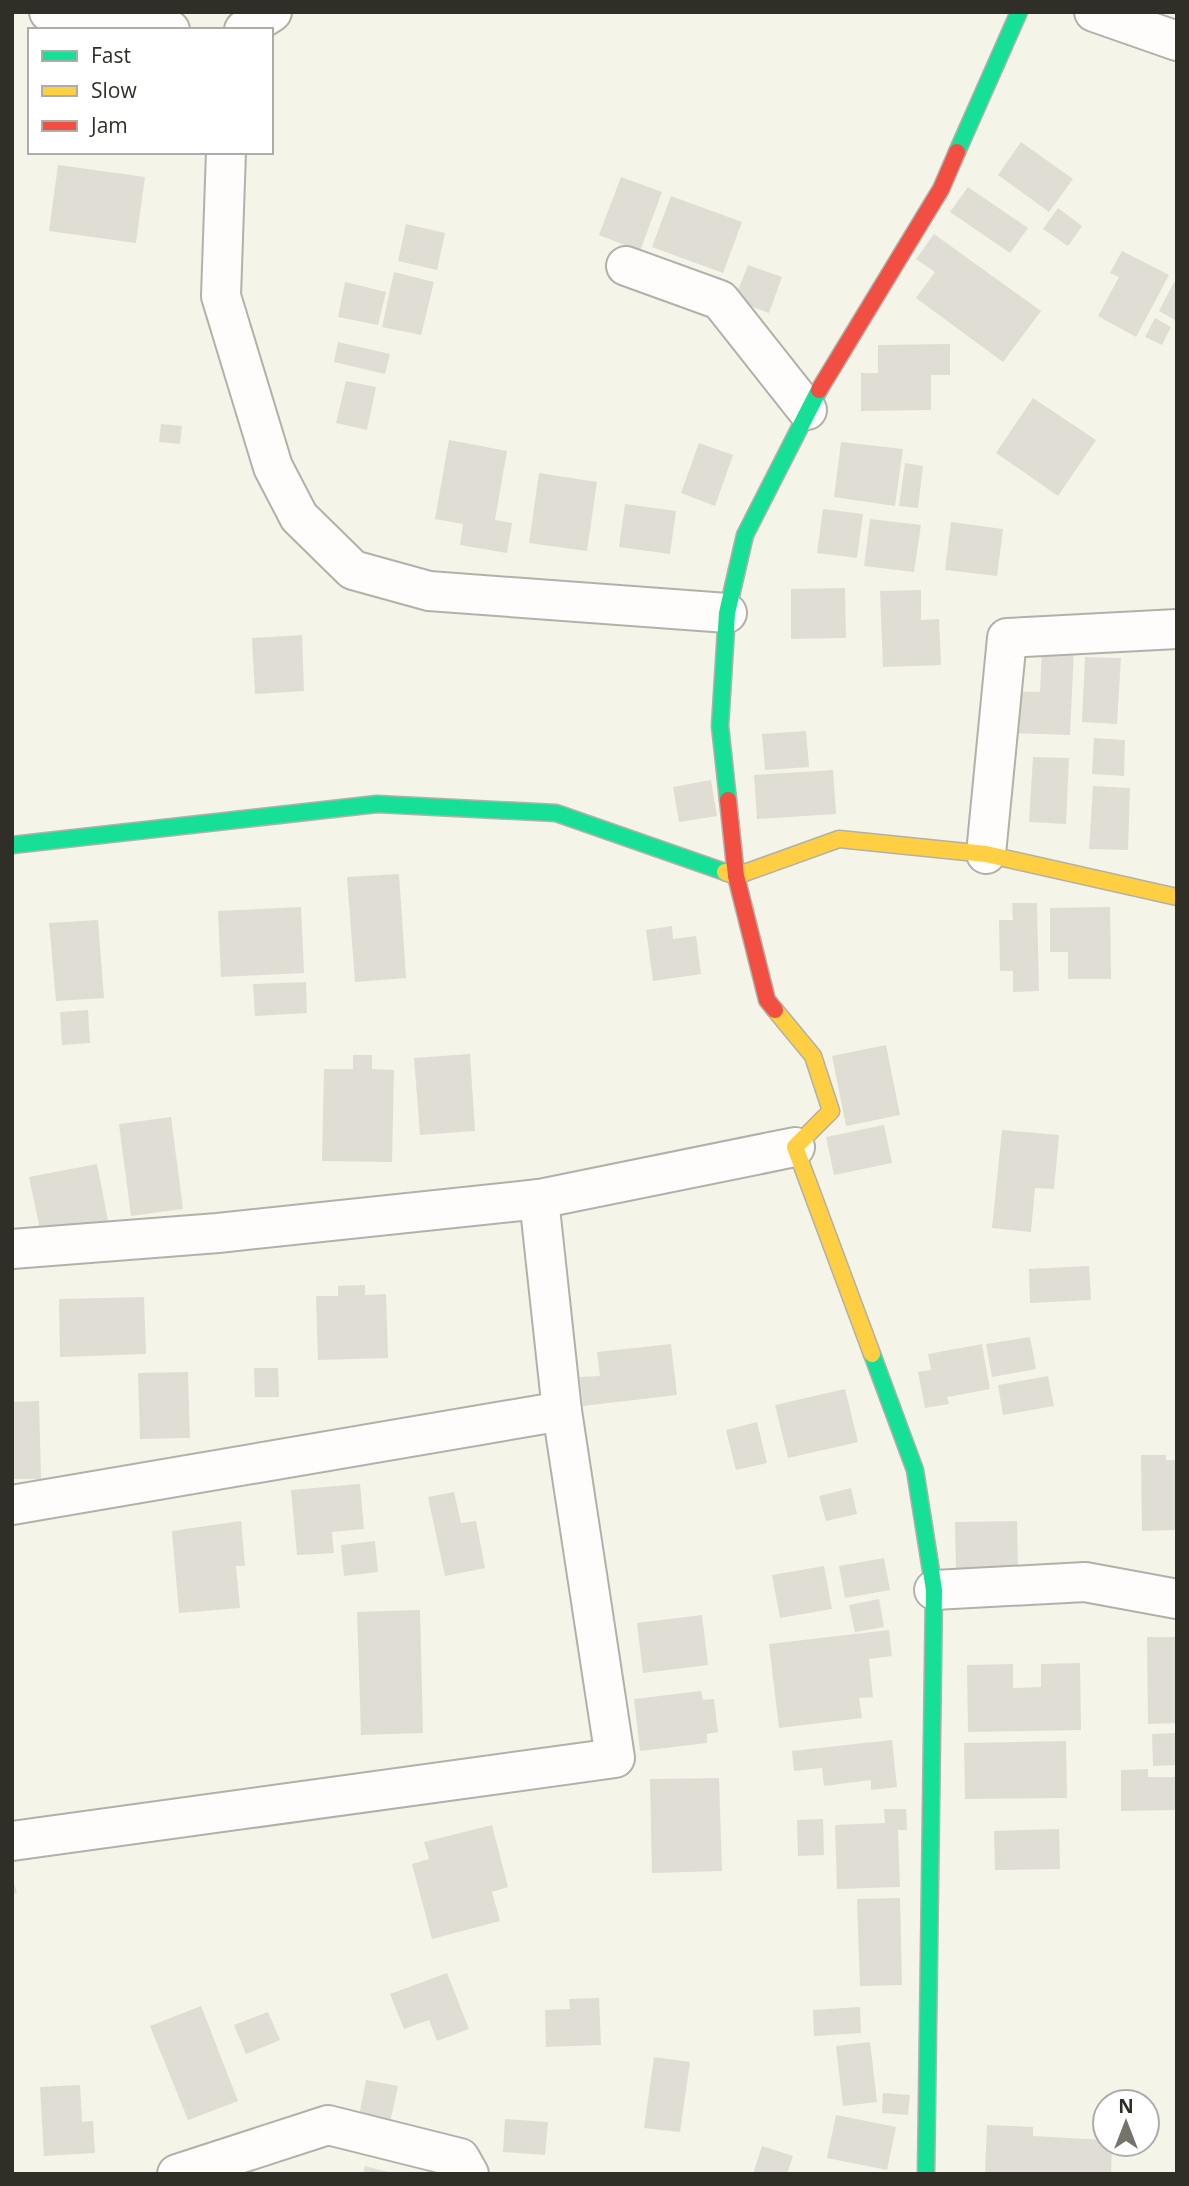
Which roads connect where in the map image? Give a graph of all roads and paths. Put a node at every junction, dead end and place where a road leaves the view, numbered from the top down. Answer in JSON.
{"nodes":[{"id":1,"x":49,"y":12,"type":"edge"},
{"id":2,"x":272,"y":12,"type":"edge"},
{"id":3,"x":1019,"y":12,"type":"edge"},
{"id":4,"x":1094,"y":12,"type":"edge"},
{"id":5,"x":157,"y":28,"type":"edge"},
{"id":6,"x":247,"y":28,"type":"edge"},
{"id":7,"x":1177,"y":41,"type":"edge"},
{"id":8,"x":226,"y":154,"type":"edge"},
{"id":9,"x":626,"y":267,"type":"dead end"},
{"id":10,"x":807,"y":410,"type":"junction"},
{"id":11,"x":727,"y":613,"type":"junction"},
{"id":12,"x":1177,"y":629,"type":"edge"},
{"id":13,"x":12,"y":845,"type":"edge"},
{"id":14,"x":986,"y":854,"type":"junction"},
{"id":15,"x":736,"y":876,"type":"junction"},
{"id":16,"x":1177,"y":897,"type":"edge"},
{"id":17,"x":795,"y":1147,"type":"junction"},
{"id":18,"x":538,"y":1199,"type":"junction"},
{"id":19,"x":12,"y":1250,"type":"edge"},
{"id":20,"x":562,"y":1411,"type":"junction"},
{"id":21,"x":12,"y":1505,"type":"edge"},
{"id":22,"x":934,"y":1590,"type":"junction"},
{"id":23,"x":1177,"y":1599,"type":"edge"},
{"id":24,"x":12,"y":1841,"type":"edge"},
{"id":25,"x":177,"y":2174,"type":"edge"},
{"id":26,"x":469,"y":2174,"type":"edge"},
{"id":27,"x":926,"y":2174,"type":"edge"}],
"edges":[{"from":1,"to":5,"type":"street"},
{"from":2,"to":6,"type":"street"},
{"from":3,"to":10,"type":"street"},
{"from":4,"to":7,"type":"street"},
{"from":8,"to":11,"type":"street"},
{"from":9,"to":10,"type":"street"},
{"from":10,"to":11,"type":"street"},
{"from":11,"to":15,"type":"street"},
{"from":12,"to":14,"type":"street"},
{"from":13,"to":15,"type":"street"},
{"from":14,"to":15,"type":"street"},
{"from":14,"to":16,"type":"street"},
{"from":15,"to":17,"type":"street"},
{"from":17,"to":18,"type":"street"},
{"from":17,"to":22,"type":"street"},
{"from":18,"to":19,"type":"street"},
{"from":18,"to":20,"type":"street"},
{"from":20,"to":21,"type":"street"},
{"from":20,"to":24,"type":"street"},
{"from":22,"to":23,"type":"street"},
{"from":22,"to":27,"type":"street"},
{"from":25,"to":26,"type":"street"}]}
